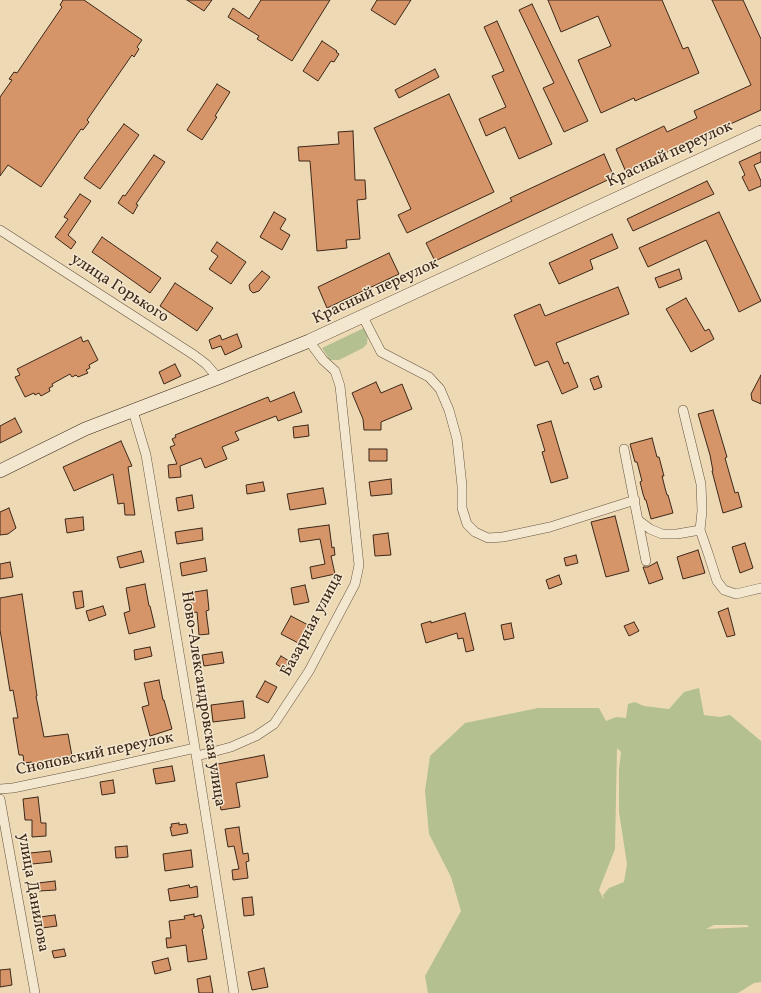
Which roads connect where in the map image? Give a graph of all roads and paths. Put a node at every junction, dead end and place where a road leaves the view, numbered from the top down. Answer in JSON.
{"nodes":[{"id":1,"x":761,"y":132,"type":"edge"},
{"id":2,"x":0,"y":230,"type":"edge"},
{"id":3,"x":363,"y":317,"type":"junction"},
{"id":4,"x":309,"y":341,"type":"junction"},
{"id":5,"x":218,"y":378,"type":"junction"},
{"id":6,"x":683,"y":410,"type":"dead end"},
{"id":7,"x":133,"y":411,"type":"junction"},
{"id":8,"x":624,"y":449,"type":"dead end"},
{"id":9,"x":0,"y":471,"type":"edge"},
{"id":10,"x":635,"y":500,"type":"junction"},
{"id":11,"x":638,"y":520,"type":"junction"},
{"id":12,"x":700,"y":530,"type":"junction"},
{"id":13,"x":646,"y":561,"type":"dead end"},
{"id":14,"x":761,"y":588,"type":"edge"},
{"id":15,"x":196,"y":752,"type":"junction"},
{"id":16,"x":0,"y":789,"type":"edge"},
{"id":17,"x":0,"y":799,"type":"edge"},
{"id":18,"x":35,"y":993,"type":"edge"},
{"id":19,"x":234,"y":993,"type":"edge"}],
"edges":[{"from":1,"to":3,"type":"main road","name":"Красный переулок"},
{"from":2,"to":5,"type":"street","name":"улица Горького"},
{"from":3,"to":4,"type":"main road","name":"Красный переулок"},
{"from":3,"to":10,"type":"street"},
{"from":4,"to":5,"type":"main road","name":"Красный переулок"},
{"from":4,"to":15,"type":"street","name":"Базарная улица"},
{"from":5,"to":7,"type":"main road","name":"Красный переулок"},
{"from":6,"to":12,"type":"street"},
{"from":7,"to":9,"type":"main road","name":"Красный переулок"},
{"from":7,"to":15,"type":"street","name":"Ново-Александровская улица"},
{"from":8,"to":10,"type":"street"},
{"from":10,"to":11,"type":"street"},
{"from":11,"to":12,"type":"street"},
{"from":11,"to":13,"type":"street"},
{"from":12,"to":14,"type":"street"},
{"from":15,"to":16,"type":"street","name":"Сноповский переулок"},
{"from":15,"to":19,"type":"street","name":"Ново-Александровская улица"},
{"from":17,"to":18,"type":"street","name":"улица Данилова"}]}
